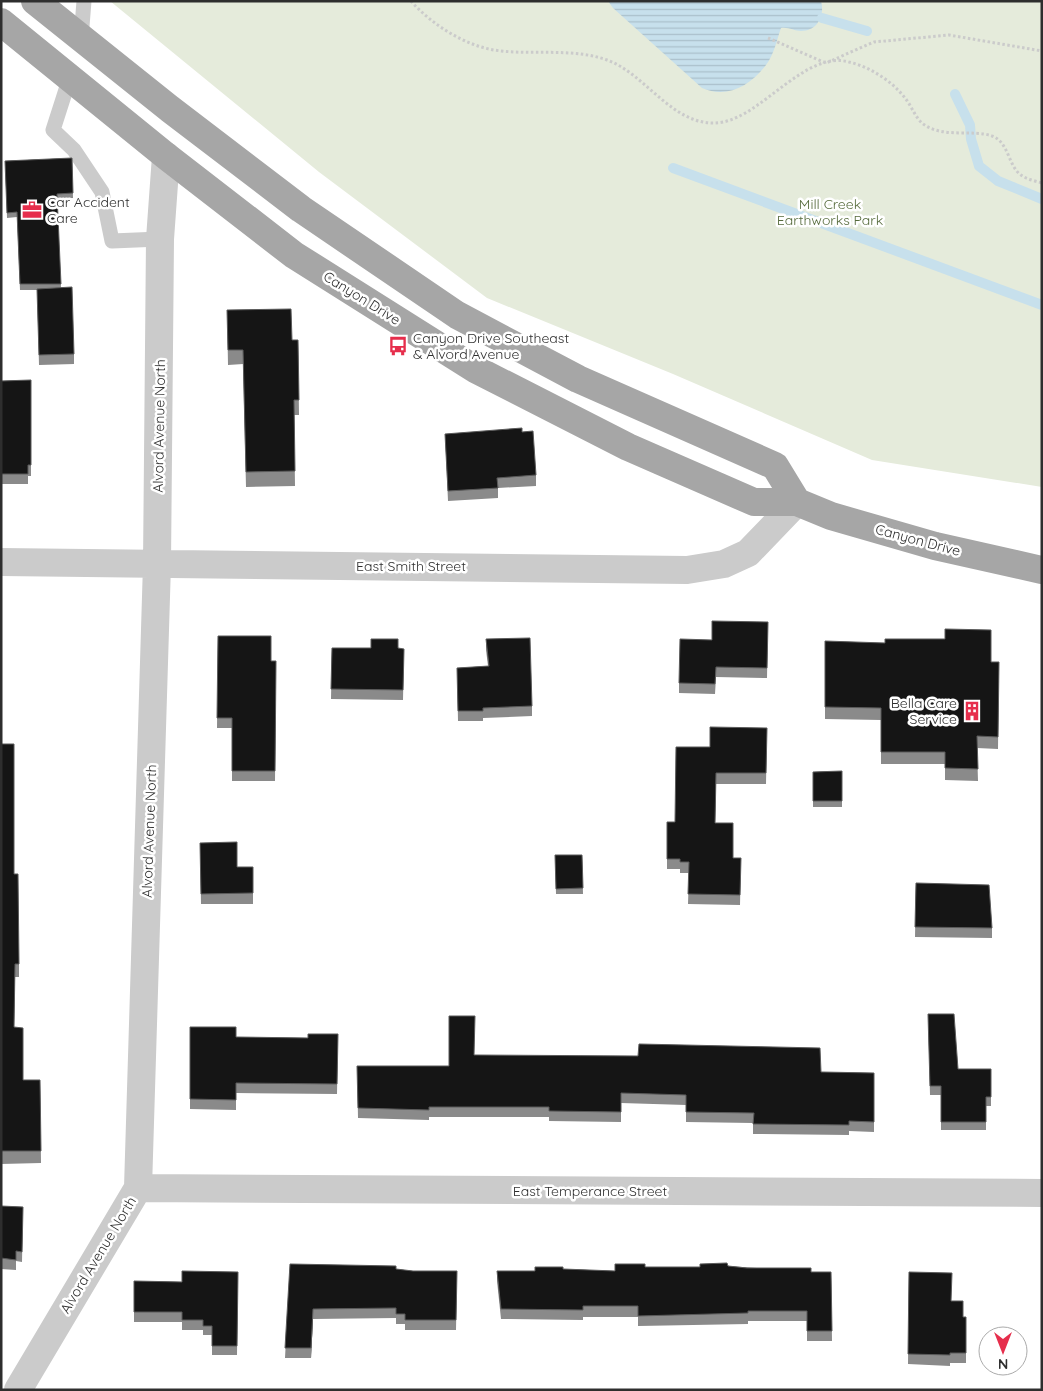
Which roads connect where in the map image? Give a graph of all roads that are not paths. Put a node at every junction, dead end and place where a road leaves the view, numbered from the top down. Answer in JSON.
{"nodes":[{"id":1,"x":35,"y":1,"type":"edge"},
{"id":2,"x":84,"y":1,"type":"edge"},
{"id":3,"x":1,"y":22,"type":"edge"},
{"id":4,"x":81,"y":38,"type":"junction"},
{"id":5,"x":70,"y":77,"type":"junction"},
{"id":6,"x":166,"y":156,"type":"junction"},
{"id":7,"x":160,"y":239,"type":"junction"},
{"id":8,"x":796,"y":502,"type":"junction"},
{"id":9,"x":1,"y":562,"type":"edge"},
{"id":10,"x":157,"y":564,"type":"junction"},
{"id":11,"x":1042,"y":570,"type":"edge"},
{"id":12,"x":138,"y":1188,"type":"junction"},
{"id":13,"x":1042,"y":1193,"type":"edge"},
{"id":14,"x":18,"y":1390,"type":"edge"}],
"edges":[{"from":1,"to":4,"type":"main road"},
{"from":2,"to":4,"type":"lane"},
{"from":3,"to":5,"type":"main road","name":"Canyon Drive"},
{"from":4,"to":8,"type":"main road"},
{"from":5,"to":6,"type":"main road","name":"Canyon Drive"},
{"from":5,"to":7,"type":"lane"},
{"from":6,"to":7,"type":"street","name":"Alvord Avenue North"},
{"from":6,"to":8,"type":"main road","name":"Canyon Drive"},
{"from":7,"to":10,"type":"street","name":"Alvord Avenue North"},
{"from":8,"to":10,"type":"street","name":"East Smith Street"},
{"from":8,"to":11,"type":"main road","name":"Canyon Drive"},
{"from":9,"to":10,"type":"street","name":"East Smith Street"},
{"from":10,"to":12,"type":"street","name":"Alvord Avenue North"},
{"from":12,"to":13,"type":"street","name":"East Temperance Street"},
{"from":12,"to":14,"type":"street","name":"Alvord Avenue North"}]}
